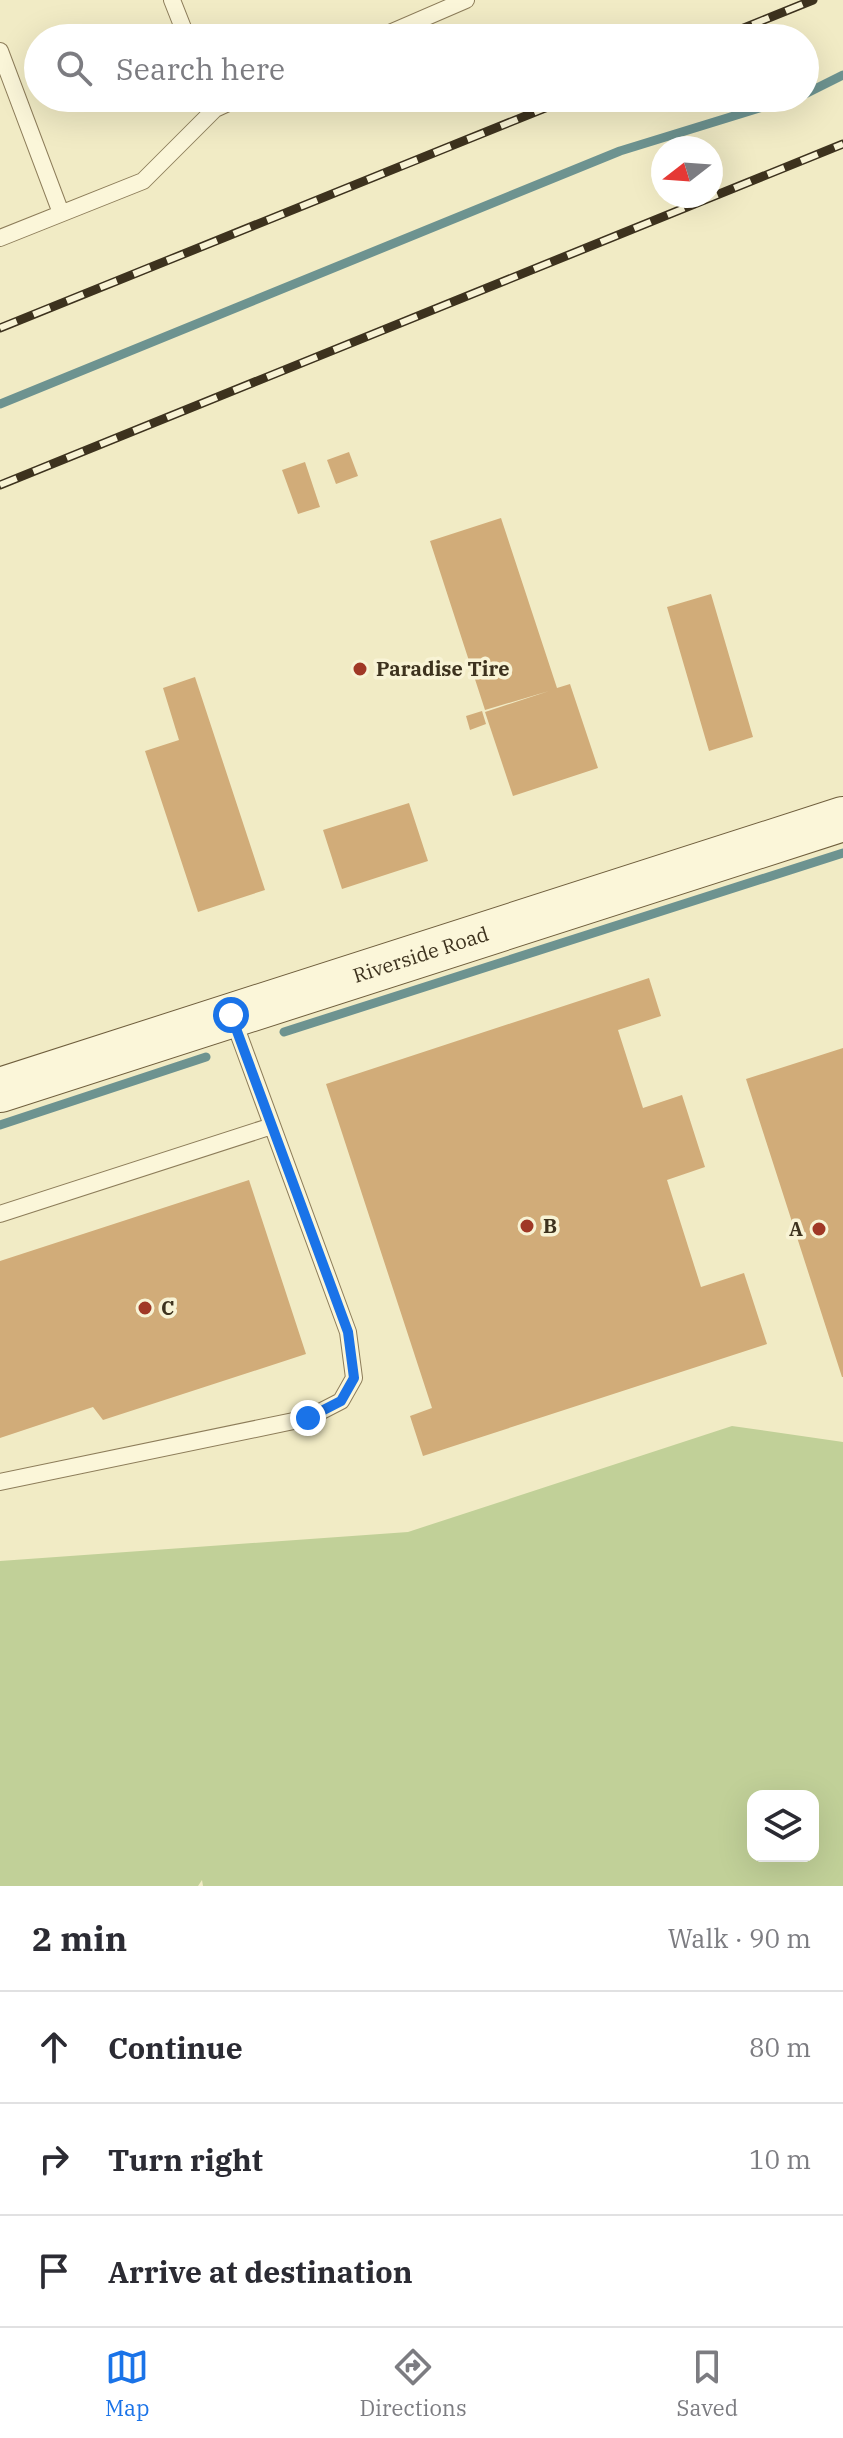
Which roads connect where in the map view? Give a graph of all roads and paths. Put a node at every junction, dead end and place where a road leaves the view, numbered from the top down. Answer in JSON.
{"nodes":[{"id":1,"x":172,"y":0,"type":"edge"},
{"id":2,"x":466,"y":0,"type":"edge"},
{"id":3,"x":181,"y":24,"type":"edge"},
{"id":4,"x":410,"y":24,"type":"edge"},
{"id":5,"x":0,"y":51,"type":"edge"},
{"id":6,"x":204,"y":112,"type":"edge"},
{"id":7,"x":61,"y":213,"type":"junction"},
{"id":8,"x":0,"y":238,"type":"edge"},
{"id":9,"x":843,"y":819,"type":"edge"},
{"id":10,"x":231,"y":1015,"type":"junction"},
{"id":11,"x":0,"y":1090,"type":"edge"},
{"id":12,"x":272,"y":1126,"type":"junction"},
{"id":13,"x":0,"y":1214,"type":"edge"},
{"id":14,"x":0,"y":1482,"type":"edge"}],
"edges":[{"from":1,"to":3,"type":"lane"},
{"from":2,"to":4,"type":"lane"},
{"from":5,"to":7,"type":"lane"},
{"from":6,"to":7,"type":"lane"},
{"from":7,"to":8,"type":"lane"},
{"from":9,"to":10,"type":"street","name":"Riverside Road"},
{"from":10,"to":11,"type":"street","name":"Riverside Road"},
{"from":10,"to":12,"type":"lane"},
{"from":12,"to":13,"type":"lane"},
{"from":12,"to":14,"type":"lane"}]}
